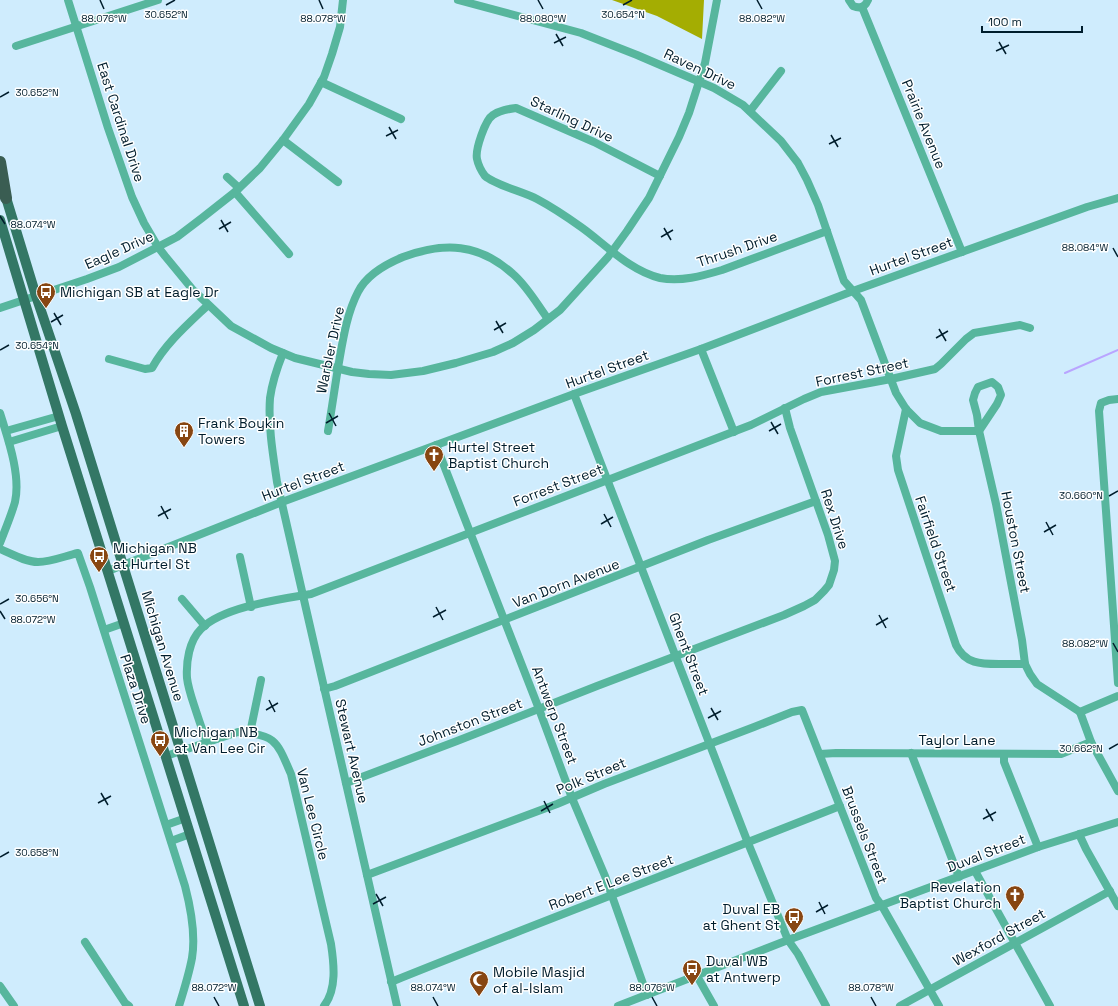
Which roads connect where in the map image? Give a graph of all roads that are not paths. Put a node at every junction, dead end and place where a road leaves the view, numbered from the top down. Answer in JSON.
{"nodes":[{"id":1,"x":68,"y":0,"type":"edge"},
{"id":2,"x":158,"y":0,"type":"edge"},
{"id":3,"x":343,"y":0,"type":"edge"},
{"id":4,"x":458,"y":0,"type":"edge"},
{"id":5,"x":717,"y":0,"type":"edge"},
{"id":6,"x":849,"y":0,"type":"edge"},
{"id":7,"x":868,"y":0,"type":"edge"},
{"id":8,"x":862,"y":7,"type":"junction"},
{"id":9,"x":77,"y":27,"type":"junction"},
{"id":10,"x":16,"y":46,"type":"dead end"},
{"id":11,"x":781,"y":71,"type":"dead end"},
{"id":12,"x":321,"y":82,"type":"junction"},
{"id":13,"x":699,"y":82,"type":"junction"},
{"id":14,"x":750,"y":111,"type":"junction"},
{"id":15,"x":401,"y":119,"type":"dead end"},
{"id":16,"x":283,"y":140,"type":"junction"},
{"id":17,"x":0,"y":162,"type":"edge"},
{"id":18,"x":227,"y":176,"type":"dead end"},
{"id":19,"x":660,"y":176,"type":"junction"},
{"id":20,"x":0,"y":180,"type":"edge"},
{"id":21,"x":338,"y":182,"type":"dead end"},
{"id":22,"x":237,"y":190,"type":"junction"},
{"id":23,"x":6,"y":198,"type":"junction"},
{"id":24,"x":1118,"y":198,"type":"edge"},
{"id":25,"x":0,"y":220,"type":"edge"},
{"id":26,"x":827,"y":230,"type":"junction"},
{"id":27,"x":158,"y":247,"type":"junction"},
{"id":28,"x":613,"y":251,"type":"junction"},
{"id":29,"x":962,"y":252,"type":"junction"},
{"id":30,"x":289,"y":254,"type":"dead end"},
{"id":31,"x":853,"y":290,"type":"junction"},
{"id":32,"x":36,"y":296,"type":"junction"},
{"id":33,"x":24,"y":300,"type":"junction"},
{"id":34,"x":208,"y":305,"type":"junction"},
{"id":35,"x":0,"y":308,"type":"edge"},
{"id":36,"x":548,"y":319,"type":"junction"},
{"id":37,"x":1030,"y":328,"type":"dead end"},
{"id":38,"x":701,"y":349,"type":"junction"},
{"id":39,"x":283,"y":353,"type":"junction"},
{"id":40,"x":108,"y":359,"type":"dead end"},
{"id":41,"x":338,"y":369,"type":"junction"},
{"id":42,"x":891,"y":379,"type":"junction"},
{"id":43,"x":574,"y":394,"type":"junction"},
{"id":44,"x":1118,"y":399,"type":"edge"},
{"id":45,"x":785,"y":408,"type":"junction"},
{"id":46,"x":906,"y":409,"type":"junction"},
{"id":47,"x":0,"y":413,"type":"edge"},
{"id":48,"x":59,"y":416,"type":"junction"},
{"id":49,"x":62,"y":426,"type":"junction"},
{"id":50,"x":6,"y":431,"type":"junction"},
{"id":51,"x":328,"y":431,"type":"dead end"},
{"id":52,"x":734,"y":432,"type":"junction"},
{"id":53,"x":979,"y":432,"type":"junction"},
{"id":54,"x":9,"y":442,"type":"junction"},
{"id":55,"x":436,"y":445,"type":"junction"},
{"id":56,"x":607,"y":480,"type":"junction"},
{"id":57,"x":816,"y":501,"type":"junction"},
{"id":58,"x":282,"y":502,"type":"junction"},
{"id":59,"x":470,"y":533,"type":"junction"},
{"id":60,"x":0,"y":543,"type":"edge"},
{"id":61,"x":0,"y":550,"type":"edge"},
{"id":62,"x":240,"y":558,"type":"dead end"},
{"id":63,"x":123,"y":566,"type":"junction"},
{"id":64,"x":641,"y":567,"type":"junction"},
{"id":65,"x":108,"y":571,"type":"junction"},
{"id":66,"x":303,"y":596,"type":"junction"},
{"id":67,"x":182,"y":599,"type":"dead end"},
{"id":68,"x":251,"y":607,"type":"junction"},
{"id":69,"x":504,"y":621,"type":"junction"},
{"id":70,"x":124,"y":624,"type":"junction"},
{"id":71,"x":205,"y":626,"type":"junction"},
{"id":72,"x":104,"y":630,"type":"junction"},
{"id":73,"x":738,"y":632,"type":"joint"},
{"id":74,"x":676,"y":656,"type":"junction"},
{"id":75,"x":1025,"y":664,"type":"junction"},
{"id":76,"x":260,"y":680,"type":"dead end"},
{"id":77,"x":1118,"y":683,"type":"edge"},
{"id":78,"x":324,"y":688,"type":"junction"},
{"id":79,"x":1118,"y":696,"type":"edge"},
{"id":80,"x":539,"y":709,"type":"junction"},
{"id":81,"x":802,"y":710,"type":"joint"},
{"id":82,"x":1080,"y":712,"type":"junction"},
{"id":83,"x":250,"y":733,"type":"junction"},
{"id":84,"x":207,"y":742,"type":"junction"},
{"id":85,"x":1091,"y":742,"type":"junction"},
{"id":86,"x":710,"y":744,"type":"junction"},
{"id":87,"x":181,"y":751,"type":"junction"},
{"id":88,"x":911,"y":753,"type":"junction"},
{"id":89,"x":820,"y":754,"type":"junction"},
{"id":90,"x":1004,"y":754,"type":"junction"},
{"id":91,"x":166,"y":756,"type":"junction"},
{"id":92,"x":346,"y":783,"type":"junction"},
{"id":93,"x":1118,"y":791,"type":"edge"},
{"id":94,"x":572,"y":798,"type":"junction"},
{"id":95,"x":840,"y":806,"type":"junction"},
{"id":96,"x":186,"y":818,"type":"junction"},
{"id":97,"x":1118,"y":822,"type":"edge"},
{"id":98,"x":166,"y":825,"type":"junction"},
{"id":99,"x":190,"y":834,"type":"junction"},
{"id":100,"x":1079,"y":834,"type":"junction"},
{"id":101,"x":171,"y":841,"type":"junction"},
{"id":102,"x":748,"y":843,"type":"junction"},
{"id":103,"x":1038,"y":847,"type":"junction"},
{"id":104,"x":975,"y":871,"type":"junction"},
{"id":105,"x":367,"y":875,"type":"junction"},
{"id":106,"x":959,"y":877,"type":"junction"},
{"id":107,"x":1110,"y":891,"type":"junction"},
{"id":108,"x":612,"y":896,"type":"junction"},
{"id":109,"x":882,"y":906,"type":"junction"},
{"id":110,"x":1118,"y":906,"type":"edge"},
{"id":111,"x":788,"y":940,"type":"junction"},
{"id":112,"x":85,"y":942,"type":"dead end"},
{"id":113,"x":1015,"y":943,"type":"junction"},
{"id":114,"x":697,"y":976,"type":"junction"},
{"id":115,"x":391,"y":982,"type":"junction"},
{"id":116,"x":0,"y":986,"type":"edge"},
{"id":117,"x":930,"y":990,"type":"junction"},
{"id":118,"x":647,"y":995,"type":"junction"},
{"id":119,"x":14,"y":1006,"type":"edge"},
{"id":120,"x":129,"y":1006,"type":"edge"},
{"id":121,"x":179,"y":1006,"type":"edge"},
{"id":122,"x":244,"y":1006,"type":"edge"},
{"id":123,"x":260,"y":1006,"type":"edge"},
{"id":124,"x":324,"y":1006,"type":"edge"},
{"id":125,"x":397,"y":1006,"type":"edge"},
{"id":126,"x":618,"y":1006,"type":"edge"},
{"id":127,"x":714,"y":1006,"type":"edge"},
{"id":128,"x":826,"y":1006,"type":"edge"},
{"id":129,"x":900,"y":1006,"type":"edge"},
{"id":130,"x":939,"y":1006,"type":"edge"},
{"id":131,"x":1050,"y":1006,"type":"edge"}],
"edges":[{"from":1,"to":9,"type":"street","name":"East Cardinal Drive"},
{"from":2,"to":9,"type":"street"},
{"from":3,"to":12,"type":"street","name":"Eagle Drive"},
{"from":4,"to":13,"type":"street","name":"Raven Drive"},
{"from":5,"to":13,"type":"street","name":"East Cardinal Drive"},
{"from":6,"to":8,"type":"street"},
{"from":7,"to":8,"type":"street"},
{"from":8,"to":29,"type":"street","name":"Prairie Avenue"},
{"from":9,"to":10,"type":"street"},
{"from":9,"to":27,"type":"street","name":"East Cardinal Drive"},
{"from":11,"to":14,"type":"street"},
{"from":12,"to":15,"type":"street"},
{"from":12,"to":16,"type":"street","name":"Eagle Drive"},
{"from":13,"to":14,"type":"street","name":"Raven Drive"},
{"from":13,"to":19,"type":"street","name":"East Cardinal Drive"},
{"from":14,"to":26,"type":"street","name":"Raven Drive"},
{"from":16,"to":21,"type":"street"},
{"from":16,"to":22,"type":"street","name":"Eagle Drive"},
{"from":17,"to":23,"type":"highway"},
{"from":18,"to":22,"type":"street"},
{"from":19,"to":28,"type":"street","name":"East Cardinal Drive"},
{"from":19,"to":28,"type":"street","name":"Starling Drive"},
{"from":20,"to":23,"type":"main road","name":"Michigan Avenue"},
{"from":22,"to":27,"type":"street","name":"Eagle Drive"},
{"from":22,"to":30,"type":"street"},
{"from":23,"to":32,"type":"main road","name":"Michigan Avenue"},
{"from":24,"to":29,"type":"street","name":"Hurtel Street"},
{"from":25,"to":33,"type":"main road"},
{"from":26,"to":28,"type":"street","name":"Thrush Drive"},
{"from":26,"to":31,"type":"street","name":"Raven Drive"},
{"from":27,"to":32,"type":"street","name":"Eagle Drive"},
{"from":27,"to":34,"type":"street","name":"East Cardinal Drive"},
{"from":28,"to":36,"type":"street","name":"East Cardinal Drive"},
{"from":29,"to":31,"type":"street","name":"Hurtel Street"},
{"from":31,"to":38,"type":"street","name":"Hurtel Street"},
{"from":31,"to":42,"type":"street"},
{"from":32,"to":33,"type":"street","name":"Eagle Drive"},
{"from":32,"to":63,"type":"main road","name":"Michigan Avenue"},
{"from":33,"to":35,"type":"street","name":"Eagle Drive"},
{"from":33,"to":48,"type":"main road"},
{"from":34,"to":39,"type":"street","name":"East Cardinal Drive"},
{"from":34,"to":40,"type":"street"},
{"from":36,"to":41,"type":"street","name":"East Cardinal Drive"},
{"from":36,"to":41,"type":"street","name":"Warbler Drive"},
{"from":37,"to":42,"type":"street","name":"Forrest Street"},
{"from":38,"to":43,"type":"street","name":"Hurtel Street"},
{"from":38,"to":52,"type":"street"},
{"from":39,"to":41,"type":"street","name":"East Cardinal Drive"},
{"from":39,"to":58,"type":"street","name":"Stewart Avenue"},
{"from":41,"to":51,"type":"street","name":"Warbler Drive"},
{"from":42,"to":45,"type":"street","name":"Forrest Street"},
{"from":42,"to":46,"type":"street"},
{"from":43,"to":55,"type":"street","name":"Hurtel Street"},
{"from":43,"to":56,"type":"street","name":"Ghent Street"},
{"from":44,"to":77,"type":"street"},
{"from":45,"to":52,"type":"street","name":"Forrest Street"},
{"from":45,"to":57,"type":"street","name":"Rex Drive"},
{"from":46,"to":53,"type":"street"},
{"from":46,"to":75,"type":"street","name":"Fairfield Street"},
{"from":47,"to":50,"type":"street"},
{"from":48,"to":49,"type":"main road"},
{"from":48,"to":50,"type":"street"},
{"from":49,"to":54,"type":"street"},
{"from":49,"to":65,"type":"main road"},
{"from":50,"to":54,"type":"street"},
{"from":52,"to":56,"type":"street","name":"Forrest Street"},
{"from":53,"to":53,"type":"street","name":"Houston Street"},
{"from":53,"to":75,"type":"street","name":"Houston Street"},
{"from":54,"to":60,"type":"street"},
{"from":55,"to":58,"type":"street","name":"Hurtel Street"},
{"from":55,"to":59,"type":"street","name":"Antwerp Street"},
{"from":56,"to":59,"type":"street","name":"Forrest Street"},
{"from":56,"to":64,"type":"street","name":"Ghent Street"},
{"from":57,"to":64,"type":"street","name":"Van Dorn Avenue"},
{"from":57,"to":73,"type":"street","name":"Rex Drive"},
{"from":58,"to":63,"type":"street","name":"Hurtel Street"},
{"from":58,"to":66,"type":"street","name":"Stewart Avenue"},
{"from":59,"to":66,"type":"street","name":"Forrest Street"},
{"from":59,"to":69,"type":"street","name":"Antwerp Street"},
{"from":61,"to":72,"type":"street","name":"Plaza Drive"},
{"from":62,"to":68,"type":"street"},
{"from":63,"to":65,"type":"street","name":"Hurtel Street"},
{"from":63,"to":87,"type":"main road","name":"Michigan Avenue"},
{"from":64,"to":69,"type":"street","name":"Van Dorn Avenue"},
{"from":64,"to":74,"type":"street","name":"Ghent Street"},
{"from":65,"to":70,"type":"main road"},
{"from":66,"to":68,"type":"street","name":"Forrest Street"},
{"from":66,"to":78,"type":"street","name":"Stewart Avenue"},
{"from":67,"to":71,"type":"street"},
{"from":68,"to":71,"type":"street","name":"Forrest Street"},
{"from":69,"to":78,"type":"street","name":"Van Dorn Avenue"},
{"from":69,"to":80,"type":"street","name":"Antwerp Street"},
{"from":70,"to":72,"type":"street"},
{"from":70,"to":91,"type":"main road"},
{"from":71,"to":84,"type":"street","name":"Forrest Street"},
{"from":72,"to":98,"type":"street","name":"Plaza Drive"},
{"from":73,"to":74,"type":"street","name":"Johnston Street"},
{"from":74,"to":80,"type":"street","name":"Johnston Street"},
{"from":74,"to":86,"type":"street","name":"Ghent Street"},
{"from":75,"to":82,"type":"street","name":"Houston Street"},
{"from":76,"to":83,"type":"street"},
{"from":78,"to":92,"type":"street","name":"Stewart Avenue"},
{"from":79,"to":82,"type":"street"},
{"from":80,"to":92,"type":"street","name":"Johnston Street"},
{"from":80,"to":94,"type":"street","name":"Antwerp Street"},
{"from":81,"to":86,"type":"street","name":"Polk Street"},
{"from":81,"to":89,"type":"street","name":"Brussels Street"},
{"from":82,"to":85,"type":"street"},
{"from":83,"to":84,"type":"street","name":"Van Lee Circle"},
{"from":83,"to":124,"type":"street","name":"Van Lee Circle"},
{"from":84,"to":87,"type":"street","name":"Van Lee Circle"},
{"from":85,"to":90,"type":"street","name":"Taylor Lane"},
{"from":85,"to":93,"type":"street"},
{"from":86,"to":94,"type":"street","name":"Polk Street"},
{"from":86,"to":102,"type":"street","name":"Ghent Street"},
{"from":87,"to":91,"type":"street","name":"Van Lee Circle"},
{"from":87,"to":123,"type":"main road","name":"Michigan Avenue"},
{"from":88,"to":89,"type":"street","name":"Taylor Lane"},
{"from":88,"to":90,"type":"street","name":"Taylor Lane"},
{"from":88,"to":106,"type":"street"},
{"from":89,"to":95,"type":"street","name":"Brussels Street"},
{"from":90,"to":103,"type":"street"},
{"from":91,"to":96,"type":"main road"},
{"from":92,"to":105,"type":"street","name":"Stewart Avenue"},
{"from":94,"to":105,"type":"street","name":"Polk Street"},
{"from":94,"to":108,"type":"street","name":"Antwerp Street"},
{"from":95,"to":102,"type":"street","name":"Robert E Lee Street"},
{"from":95,"to":109,"type":"street","name":"Brussels Street"},
{"from":96,"to":98,"type":"street"},
{"from":96,"to":99,"type":"main road"},
{"from":97,"to":100,"type":"street","name":"Duval Street"},
{"from":98,"to":101,"type":"street","name":"Plaza Drive"},
{"from":99,"to":101,"type":"street"},
{"from":99,"to":122,"type":"main road"},
{"from":100,"to":103,"type":"street","name":"Duval Street"},
{"from":100,"to":107,"type":"street"},
{"from":101,"to":121,"type":"street","name":"Plaza Drive"},
{"from":102,"to":108,"type":"street","name":"Robert E Lee Street"},
{"from":102,"to":111,"type":"street","name":"Ghent Street"},
{"from":103,"to":104,"type":"street","name":"Duval Street"},
{"from":104,"to":106,"type":"street","name":"Duval Street"},
{"from":104,"to":113,"type":"street"},
{"from":105,"to":115,"type":"street","name":"Stewart Avenue"},
{"from":106,"to":109,"type":"street","name":"Duval Street"},
{"from":107,"to":110,"type":"street"},
{"from":107,"to":113,"type":"street","name":"Wexford Street"},
{"from":108,"to":115,"type":"street","name":"Robert E Lee Street"},
{"from":108,"to":118,"type":"street","name":"Antwerp Street"},
{"from":109,"to":111,"type":"street","name":"Duval Street"},
{"from":109,"to":117,"type":"street","name":"Brussels Street"},
{"from":111,"to":114,"type":"street","name":"Duval Street"},
{"from":111,"to":128,"type":"street","name":"Ghent Street"},
{"from":112,"to":120,"type":"street"},
{"from":113,"to":117,"type":"street","name":"Wexford Street"},
{"from":113,"to":131,"type":"street"},
{"from":114,"to":118,"type":"street","name":"Duval Street"},
{"from":114,"to":127,"type":"street"},
{"from":115,"to":125,"type":"street","name":"Stewart Avenue"},
{"from":116,"to":119,"type":"street"},
{"from":117,"to":129,"type":"street","name":"Wexford Street"},
{"from":117,"to":130,"type":"street","name":"Brussels Street"},
{"from":118,"to":126,"type":"street","name":"Duval Street"}]}
